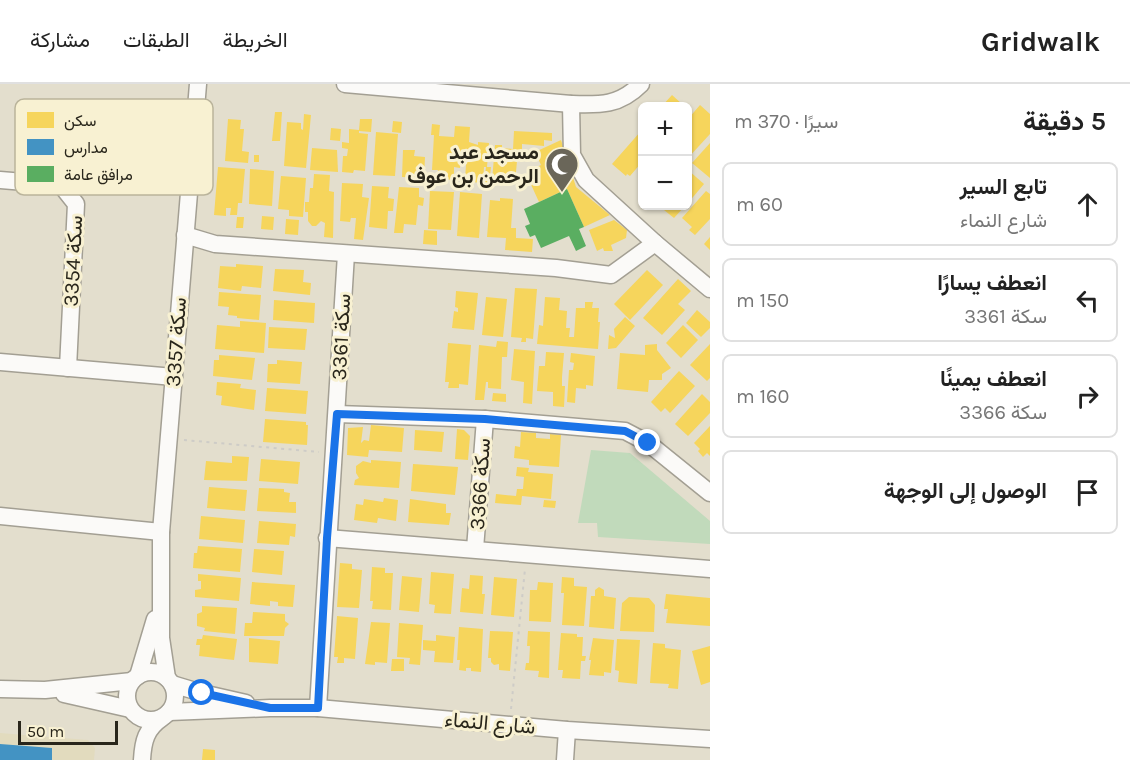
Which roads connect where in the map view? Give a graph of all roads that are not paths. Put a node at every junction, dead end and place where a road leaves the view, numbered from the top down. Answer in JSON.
{"nodes":[{"id":1,"x":198,"y":84,"type":"edge"},
{"id":2,"x":345,"y":84,"type":"edge"},
{"id":3,"x":640,"y":84,"type":"edge"},
{"id":4,"x":365,"y":85,"type":"edge"},
{"id":5,"x":197,"y":99,"type":"edge"},
{"id":6,"x":572,"y":104,"type":"junction"},
{"id":7,"x":0,"y":180,"type":"edge"},
{"id":8,"x":15,"y":181,"type":"edge"},
{"id":9,"x":69,"y":195,"type":"edge"},
{"id":10,"x":188,"y":195,"type":"edge"},
{"id":11,"x":185,"y":235,"type":"junction"},
{"id":12,"x":655,"y":243,"type":"junction"},
{"id":13,"x":346,"y":254,"type":"junction"},
{"id":14,"x":710,"y":289,"type":"edge"},
{"id":15,"x":0,"y":362,"type":"edge"},
{"id":16,"x":68,"y":368,"type":"junction"},
{"id":17,"x":174,"y":377,"type":"junction"},
{"id":18,"x":337,"y":414,"type":"junction"},
{"id":19,"x":485,"y":419,"type":"junction"},
{"id":20,"x":710,"y":493,"type":"edge"},
{"id":21,"x":0,"y":516,"type":"edge"},
{"id":22,"x":161,"y":532,"type":"junction"},
{"id":23,"x":327,"y":538,"type":"junction"},
{"id":24,"x":475,"y":549,"type":"junction"},
{"id":25,"x":710,"y":569,"type":"edge"},
{"id":26,"x":160,"y":600,"type":"junction"},
{"id":27,"x":135,"y":678,"type":"junction"},
{"id":28,"x":169,"y":681,"type":"junction"},
{"id":29,"x":0,"y":688,"type":"edge"},
{"id":30,"x":45,"y":690,"type":"junction"},
{"id":31,"x":270,"y":708,"type":"junction"},
{"id":32,"x":318,"y":708,"type":"junction"},
{"id":33,"x":133,"y":712,"type":"junction"},
{"id":34,"x":166,"y":715,"type":"junction"},
{"id":35,"x":567,"y":730,"type":"junction"},
{"id":36,"x":710,"y":739,"type":"edge"},
{"id":37,"x":142,"y":754,"type":"edge"},
{"id":38,"x":565,"y":760,"type":"edge"}],
"edges":[{"from":1,"to":5,"type":"street","name":"سكة 3357"},
{"from":2,"to":4,"type":"street"},
{"from":3,"to":6,"type":"street"},
{"from":4,"to":6,"type":"street"},
{"from":6,"to":12,"type":"street"},
{"from":7,"to":8,"type":"street","name":"سكة 3354"},
{"from":9,"to":16,"type":"street","name":"سكة 3354"},
{"from":10,"to":11,"type":"street","name":"سكة 3357"},
{"from":11,"to":13,"type":"street"},
{"from":11,"to":17,"type":"street","name":"سكة 3357"},
{"from":12,"to":13,"type":"street"},
{"from":12,"to":14,"type":"street"},
{"from":13,"to":18,"type":"street","name":"سكة 3361"},
{"from":15,"to":16,"type":"street"},
{"from":16,"to":17,"type":"street"},
{"from":17,"to":22,"type":"street","name":"سكة 3357"},
{"from":18,"to":19,"type":"street","name":"سكة 3366"},
{"from":18,"to":23,"type":"street","name":"سكة 3361"},
{"from":19,"to":20,"type":"street","name":"سكة 3366"},
{"from":19,"to":24,"type":"street","name":"سكة 3366"},
{"from":21,"to":22,"type":"street"},
{"from":22,"to":26,"type":"street","name":"سكة 3357"},
{"from":23,"to":24,"type":"street"},
{"from":23,"to":32,"type":"street","name":"سكة 3361"},
{"from":24,"to":25,"type":"street"},
{"from":26,"to":27,"type":"street","name":"سكة 3357"},
{"from":26,"to":28,"type":"street","name":"سكة 3357"},
{"from":27,"to":28,"type":"street"},
{"from":27,"to":30,"type":"street"},
{"from":27,"to":33,"type":"street"},
{"from":28,"to":31,"type":"street","name":"شارع النماء"},
{"from":28,"to":34,"type":"street"},
{"from":29,"to":30,"type":"street"},
{"from":30,"to":33,"type":"street"},
{"from":31,"to":32,"type":"street","name":"شارع النماء"},
{"from":31,"to":34,"type":"street","name":"شارع النماء"},
{"from":32,"to":35,"type":"street","name":"شارع النماء"},
{"from":33,"to":34,"type":"street"},
{"from":33,"to":37,"type":"street"},
{"from":34,"to":37,"type":"street"},
{"from":35,"to":36,"type":"street","name":"شارع النماء"},
{"from":35,"to":38,"type":"street"}]}
